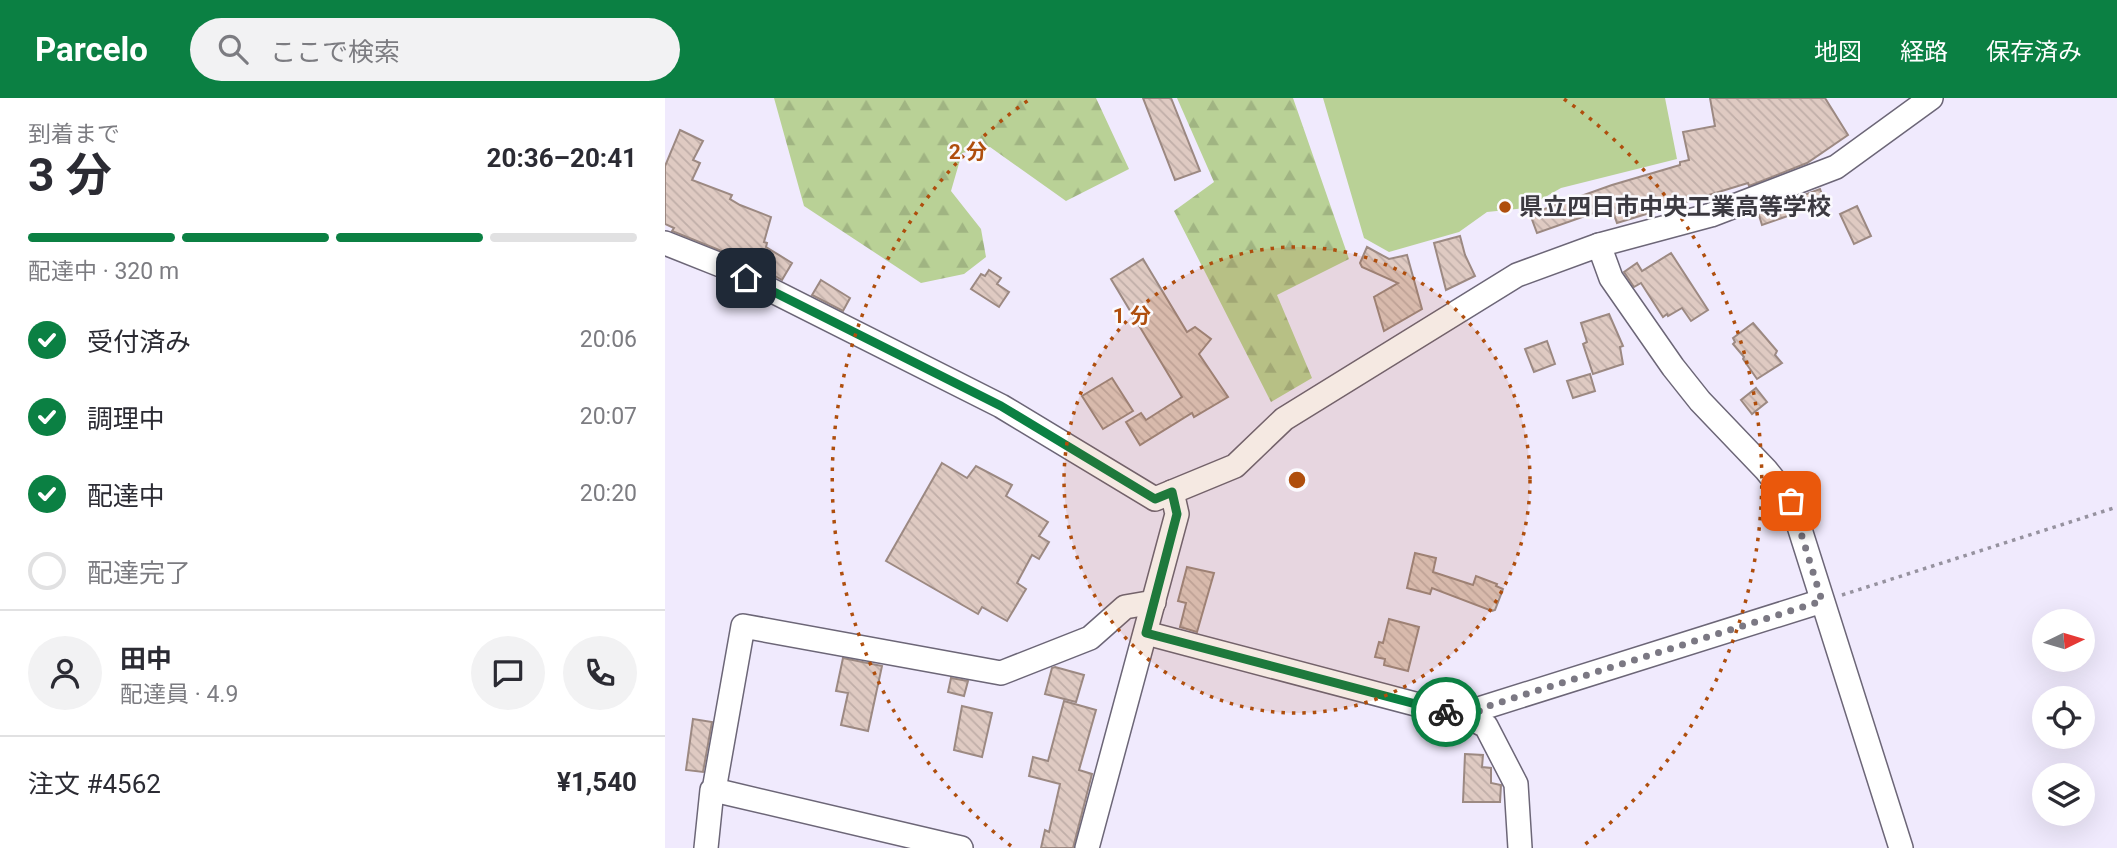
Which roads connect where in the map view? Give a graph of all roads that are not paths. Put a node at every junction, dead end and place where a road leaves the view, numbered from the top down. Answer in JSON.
{"nodes":[{"id":1,"x":1931,"y":98,"type":"edge"},
{"id":2,"x":665,"y":243,"type":"edge"},
{"id":3,"x":1599,"y":245,"type":"junction"},
{"id":4,"x":1172,"y":492,"type":"junction"},
{"id":5,"x":1822,"y":601,"type":"junction"},
{"id":6,"x":1154,"y":602,"type":"junction"},
{"id":7,"x":1146,"y":633,"type":"junction"},
{"id":8,"x":1472,"y":719,"type":"junction"},
{"id":9,"x":714,"y":790,"type":"junction"},
{"id":10,"x":706,"y":848,"type":"edge"},
{"id":11,"x":961,"y":848,"type":"edge"},
{"id":12,"x":1087,"y":848,"type":"edge"},
{"id":13,"x":1520,"y":848,"type":"edge"},
{"id":14,"x":1901,"y":848,"type":"edge"}],
"edges":[{"from":1,"to":3,"type":"street"},
{"from":2,"to":4,"type":"street"},
{"from":3,"to":4,"type":"street"},
{"from":3,"to":5,"type":"street"},
{"from":4,"to":6,"type":"street"},
{"from":5,"to":8,"type":"street"},
{"from":5,"to":14,"type":"street"},
{"from":6,"to":7,"type":"street"},
{"from":6,"to":9,"type":"street"},
{"from":7,"to":8,"type":"street"},
{"from":7,"to":12,"type":"street"},
{"from":8,"to":13,"type":"street"},
{"from":9,"to":10,"type":"street"},
{"from":9,"to":11,"type":"street"}]}
